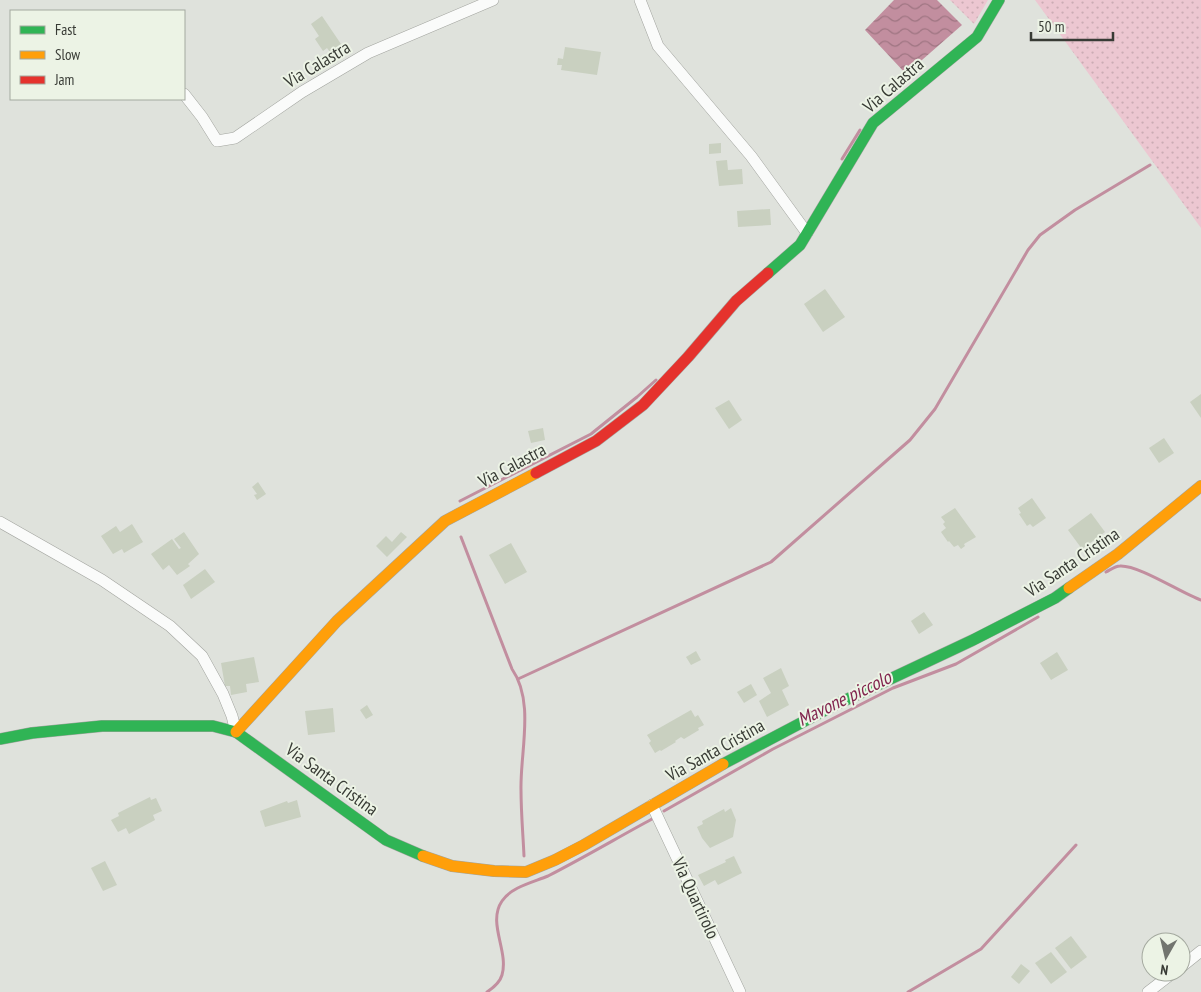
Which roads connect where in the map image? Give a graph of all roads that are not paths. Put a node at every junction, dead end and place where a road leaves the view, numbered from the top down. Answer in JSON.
{"nodes":[{"id":1,"x":493,"y":0,"type":"edge"},
{"id":2,"x":640,"y":0,"type":"edge"},
{"id":3,"x":1000,"y":0,"type":"edge"},
{"id":4,"x":185,"y":95,"type":"edge"},
{"id":5,"x":807,"y":233,"type":"junction"},
{"id":6,"x":1201,"y":486,"type":"edge"},
{"id":7,"x":0,"y":522,"type":"edge"},
{"id":8,"x":236,"y":732,"type":"junction"},
{"id":9,"x":0,"y":739,"type":"edge"},
{"id":10,"x":652,"y":805,"type":"junction"},
{"id":11,"x":1161,"y":982,"type":"edge"},
{"id":12,"x":740,"y":992,"type":"edge"},
{"id":13,"x":1148,"y":992,"type":"edge"}],
"edges":[{"from":1,"to":4,"type":"street","name":"Via Calastra"},
{"from":2,"to":5,"type":"street"},
{"from":3,"to":5,"type":"street","name":"Via Calastra"},
{"from":5,"to":8,"type":"street","name":"Via Calastra"},
{"from":6,"to":10,"type":"street","name":"Via Santa Cristina"},
{"from":7,"to":8,"type":"street"},
{"from":8,"to":9,"type":"street","name":"Via Santa Cristina"},
{"from":8,"to":10,"type":"street","name":"Via Santa Cristina"},
{"from":10,"to":12,"type":"street","name":"Via Quartirolo"},
{"from":11,"to":13,"type":"street"}]}
